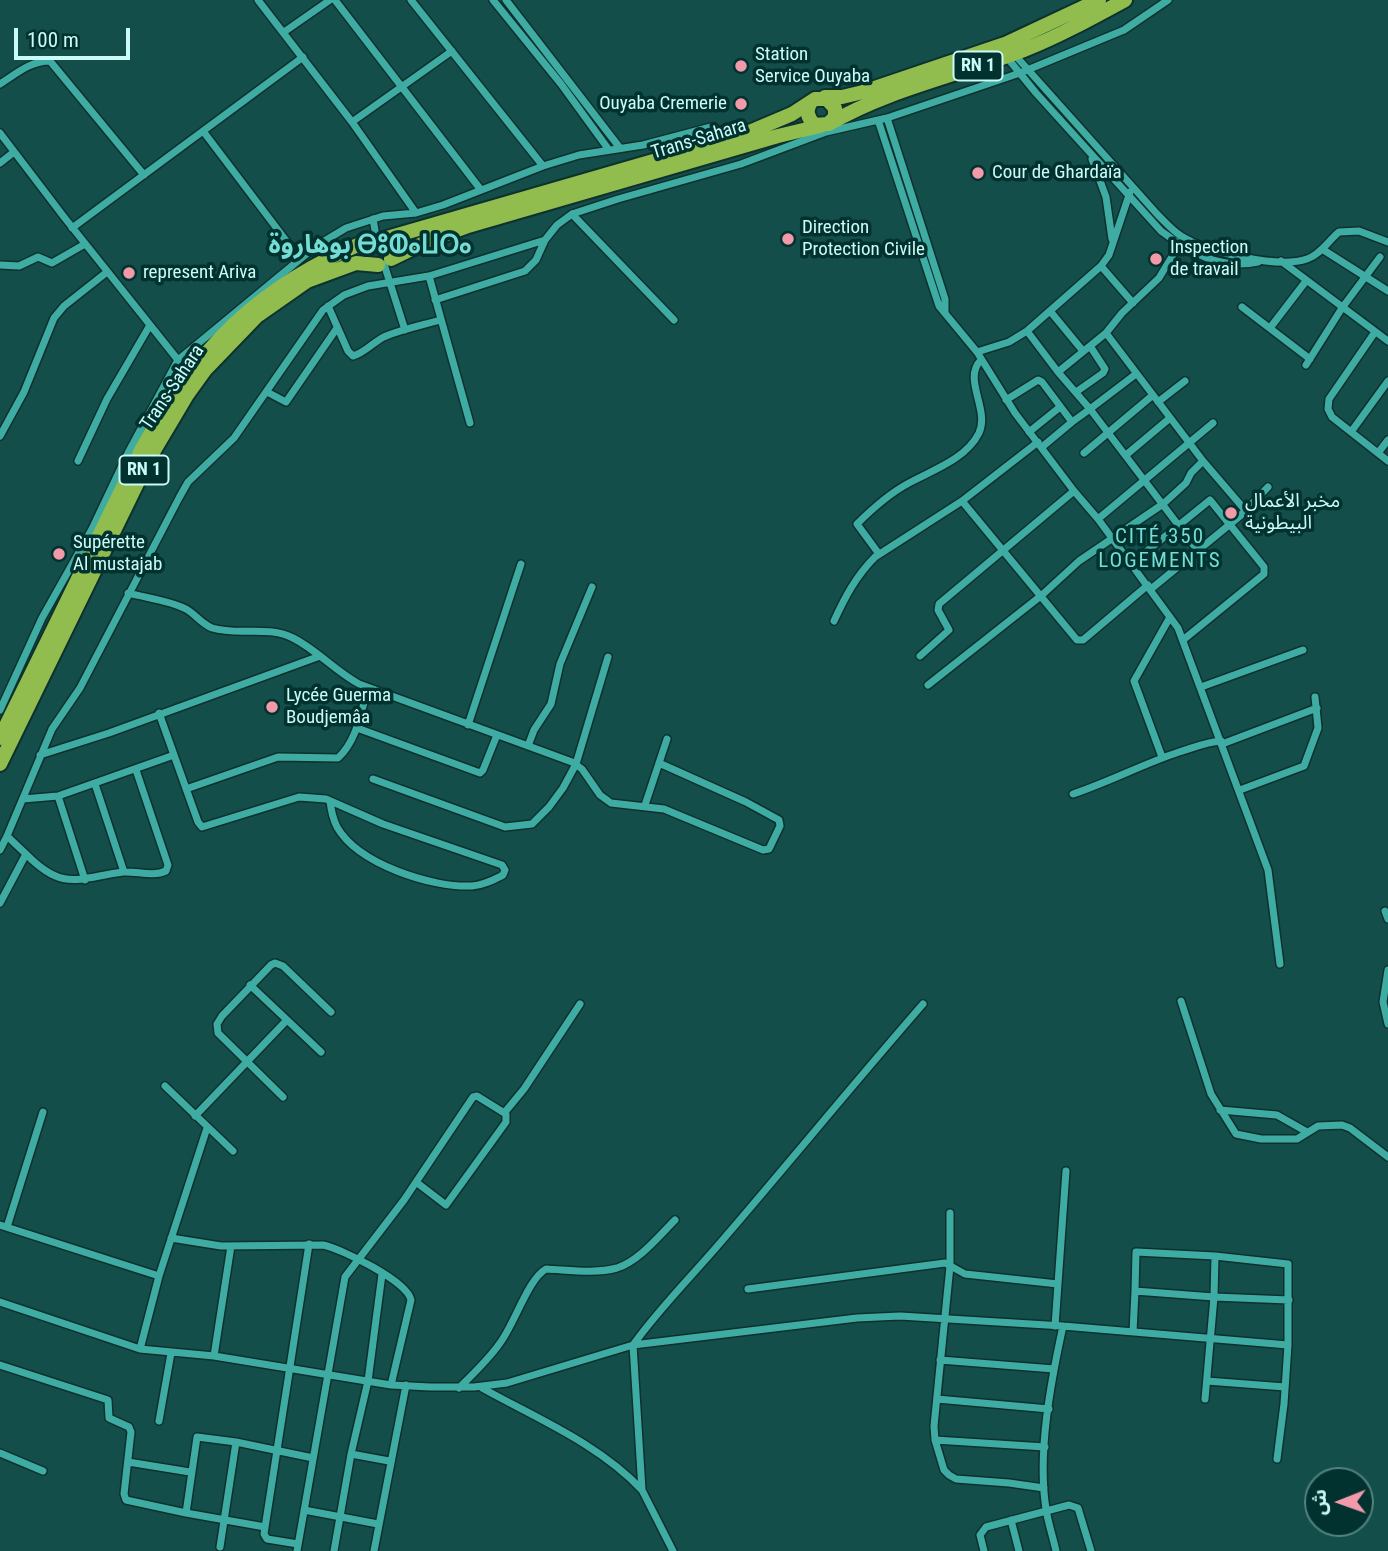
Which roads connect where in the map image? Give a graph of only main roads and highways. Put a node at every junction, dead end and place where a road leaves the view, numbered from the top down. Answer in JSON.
{"nodes":[{"id":1,"x":1099,"y":0,"type":"edge"},
{"id":2,"x":1125,"y":0,"type":"edge"},
{"id":3,"x":1006,"y":50,"type":"junction"},
{"id":4,"x":819,"y":99,"type":"junction"},
{"id":5,"x":824,"y":127,"type":"junction"},
{"id":6,"x":377,"y":238,"type":"junction"},
{"id":7,"x":385,"y":263,"type":"junction"},
{"id":8,"x":0,"y":738,"type":"edge"},
{"id":9,"x":0,"y":764,"type":"edge"}],
"edges":[{"from":1,"to":3,"type":"highway","name":"Trans-Sahara","number":"RN 1"},
{"from":2,"to":3,"type":"highway","name":"Trans-Sahara","number":"RN 1"},
{"from":3,"to":4,"type":"highway","name":"Trans-Sahara","number":"RN 1"},
{"from":3,"to":5,"type":"highway","name":"Trans-Sahara","number":"RN 1"},
{"from":4,"to":5,"type":"highway"},
{"from":4,"to":5,"type":"highway"},
{"from":4,"to":6,"type":"highway","name":"Trans-Sahara","number":"RN 1"},
{"from":5,"to":7,"type":"highway","name":"Trans-Sahara","number":"RN 1"},
{"from":6,"to":7,"type":"highway"},
{"from":6,"to":7,"type":"highway"},
{"from":6,"to":8,"type":"highway","name":"Trans-Sahara","number":"RN 1"},
{"from":7,"to":9,"type":"highway","name":"Trans-Sahara","number":"RN 1"}]}
